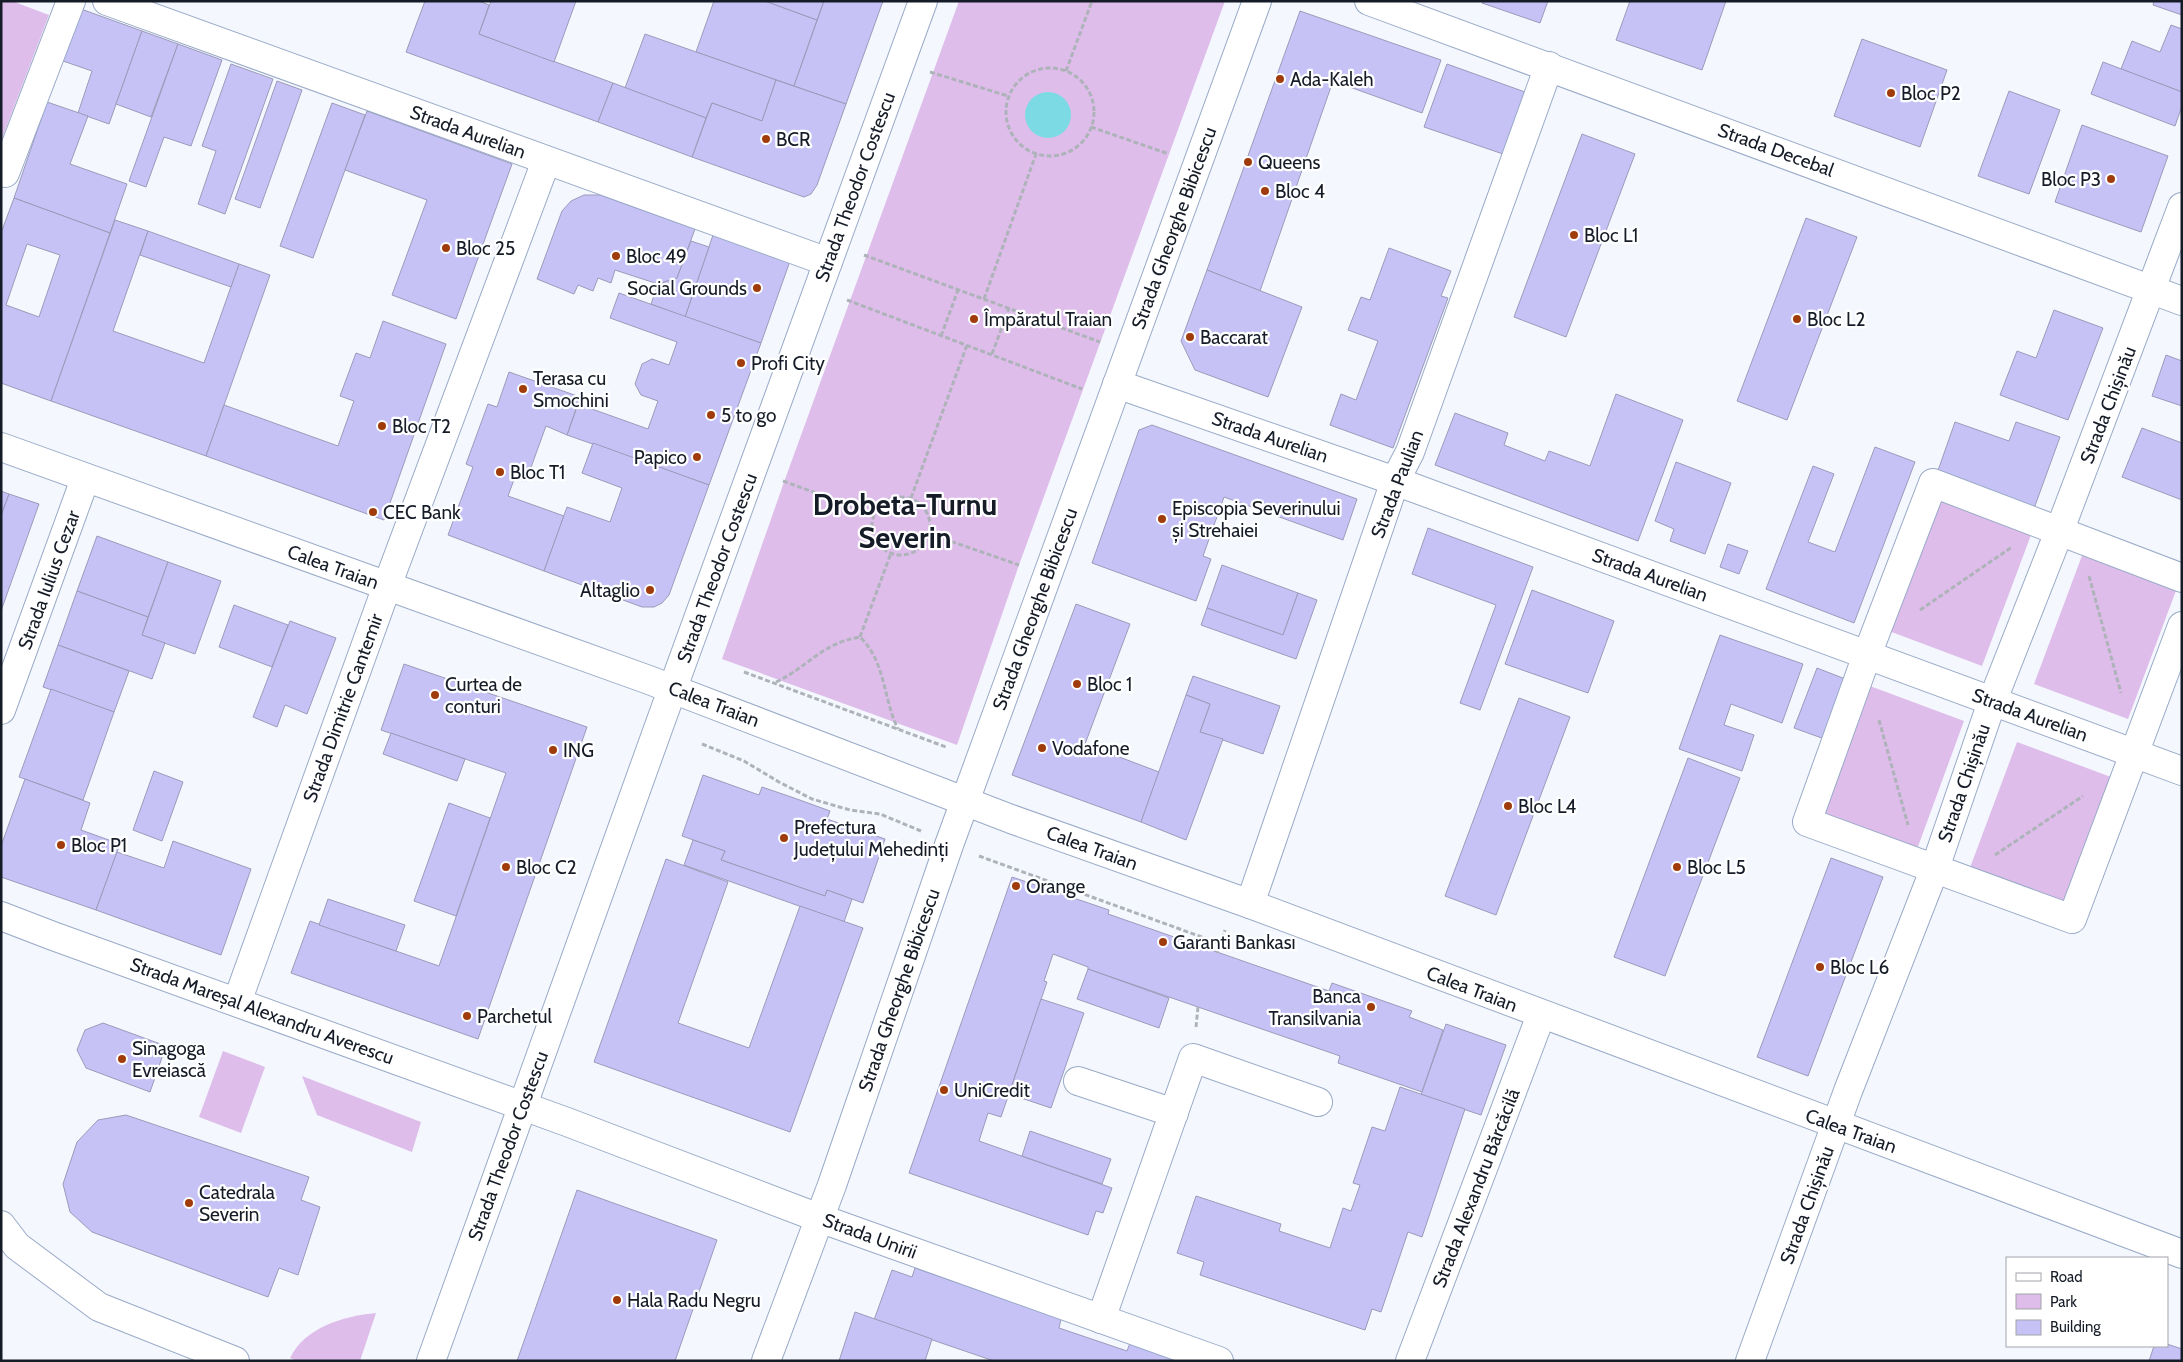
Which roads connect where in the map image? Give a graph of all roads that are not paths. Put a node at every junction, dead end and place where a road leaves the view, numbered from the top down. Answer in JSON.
{"nodes":[{"id":1,"x":71,"y":1,"type":"edge"},
{"id":2,"x":108,"y":1,"type":"edge"},
{"id":3,"x":923,"y":1,"type":"edge"},
{"id":4,"x":1257,"y":1,"type":"edge"},
{"id":5,"x":1369,"y":1,"type":"edge"},
{"id":6,"x":1549,"y":66,"type":"junction"},
{"id":7,"x":546,"y":161,"type":"junction"},
{"id":8,"x":1,"y":172,"type":"edge"},
{"id":9,"x":2182,"y":207,"type":"edge"},
{"id":10,"x":832,"y":253,"type":"junction"},
{"id":11,"x":2152,"y":289,"type":"junction"},
{"id":12,"x":2182,"y":301,"type":"edge"},
{"id":13,"x":1114,"y":392,"type":"junction"},
{"id":14,"x":1,"y":447,"type":"edge"},
{"id":15,"x":85,"y":479,"type":"junction"},
{"id":16,"x":1395,"y":481,"type":"junction"},
{"id":17,"x":2051,"y":529,"type":"junction"},
{"id":18,"x":2182,"y":578,"type":"edge"},
{"id":19,"x":387,"y":586,"type":"junction"},
{"id":20,"x":2182,"y":626,"type":"edge"},
{"id":21,"x":1867,"y":655,"type":"junction"},
{"id":22,"x":672,"y":689,"type":"junction"},
{"id":23,"x":1992,"y":702,"type":"junction"},
{"id":24,"x":1,"y":710,"type":"edge"},
{"id":25,"x":2135,"y":753,"type":"junction"},
{"id":26,"x":2182,"y":771,"type":"edge"},
{"id":27,"x":965,"y":801,"type":"junction"},
{"id":28,"x":1929,"y":865,"type":"junction"},
{"id":29,"x":1250,"y":904,"type":"junction"},
{"id":30,"x":1,"y":916,"type":"edge"},
{"id":31,"x":237,"y":1002,"type":"junction"},
{"id":32,"x":1541,"y":1015,"type":"junction"},
{"id":33,"x":1078,"y":1081,"type":"dead end"},
{"id":34,"x":1318,"y":1102,"type":"dead end"},
{"id":35,"x":523,"y":1106,"type":"junction"},
{"id":36,"x":1174,"y":1113,"type":"junction"},
{"id":37,"x":1836,"y":1126,"type":"junction"},
{"id":38,"x":819,"y":1218,"type":"junction"},
{"id":39,"x":1,"y":1225,"type":"edge"},
{"id":40,"x":2182,"y":1254,"type":"edge"},
{"id":41,"x":1101,"y":1319,"type":"junction"},
{"id":42,"x":235,"y":1361,"type":"edge"},
{"id":43,"x":431,"y":1361,"type":"edge"},
{"id":44,"x":766,"y":1361,"type":"edge"},
{"id":45,"x":1219,"y":1361,"type":"edge"},
{"id":46,"x":1410,"y":1361,"type":"edge"},
{"id":47,"x":1750,"y":1361,"type":"edge"}],
"edges":[{"from":1,"to":8,"type":"street"},
{"from":2,"to":7,"type":"street","name":"Strada Aurelian"},
{"from":3,"to":10,"type":"street","name":"Strada Theodor Costescu"},
{"from":4,"to":13,"type":"street","name":"Strada Gheorghe Bibicescu"},
{"from":5,"to":6,"type":"street","name":"Strada Decebal"},
{"from":6,"to":11,"type":"street","name":"Strada Decebal"},
{"from":6,"to":16,"type":"street","name":"Strada Paulian"},
{"from":7,"to":10,"type":"street","name":"Strada Aurelian"},
{"from":7,"to":19,"type":"street","name":"Strada Dimitrie Cantemir"},
{"from":9,"to":11,"type":"street","name":"Strada Chișinău"},
{"from":10,"to":22,"type":"street","name":"Strada Theodor Costescu"},
{"from":11,"to":12,"type":"street","name":"Strada Decebal"},
{"from":11,"to":17,"type":"street","name":"Strada Chișinău"},
{"from":13,"to":16,"type":"street","name":"Strada Aurelian"},
{"from":13,"to":27,"type":"street","name":"Strada Gheorghe Bibicescu"},
{"from":14,"to":15,"type":"street","name":"Calea Traian"},
{"from":15,"to":19,"type":"street","name":"Calea Traian"},
{"from":15,"to":24,"type":"street","name":"Strada Iulius Cezar"},
{"from":16,"to":21,"type":"street","name":"Strada Aurelian"},
{"from":16,"to":29,"type":"street","name":"Strada Paulian"},
{"from":17,"to":18,"type":"street"},
{"from":17,"to":21,"type":"street"},
{"from":17,"to":23,"type":"street","name":"Strada Chișinău"},
{"from":19,"to":22,"type":"street","name":"Calea Traian"},
{"from":19,"to":31,"type":"street","name":"Strada Dimitrie Cantemir"},
{"from":20,"to":25,"type":"street"},
{"from":21,"to":23,"type":"street","name":"Strada Aurelian"},
{"from":21,"to":28,"type":"street"},
{"from":22,"to":27,"type":"street","name":"Calea Traian"},
{"from":22,"to":35,"type":"street","name":"Strada Theodor Costescu"},
{"from":23,"to":25,"type":"street","name":"Strada Aurelian"},
{"from":23,"to":28,"type":"street","name":"Strada Chișinău"},
{"from":25,"to":26,"type":"street","name":"Strada Aurelian"},
{"from":25,"to":28,"type":"street"},
{"from":27,"to":29,"type":"street","name":"Calea Traian"},
{"from":27,"to":38,"type":"street","name":"Strada Gheorghe Bibicescu"},
{"from":28,"to":37,"type":"street","name":"Strada Chișinău"},
{"from":29,"to":32,"type":"street","name":"Calea Traian"},
{"from":30,"to":31,"type":"street","name":"Strada Mareșal Alexandru Averescu"},
{"from":31,"to":35,"type":"street","name":"Strada Mareșal Alexandru Averescu"},
{"from":32,"to":37,"type":"street","name":"Calea Traian"},
{"from":32,"to":46,"type":"street","name":"Strada Alexandru Bărcăcilă"},
{"from":33,"to":36,"type":"street"},
{"from":34,"to":36,"type":"street"},
{"from":35,"to":38,"type":"street","name":"Strada Unirii"},
{"from":35,"to":43,"type":"street","name":"Strada Theodor Costescu"},
{"from":36,"to":41,"type":"street"},
{"from":37,"to":40,"type":"street","name":"Calea Traian"},
{"from":37,"to":47,"type":"street","name":"Strada Chișinău"},
{"from":38,"to":41,"type":"street","name":"Strada Unirii"},
{"from":38,"to":44,"type":"street","name":"Strada Gheorghe Bibicescu"},
{"from":39,"to":42,"type":"street"},
{"from":41,"to":45,"type":"street","name":"Strada Unirii"}]}
